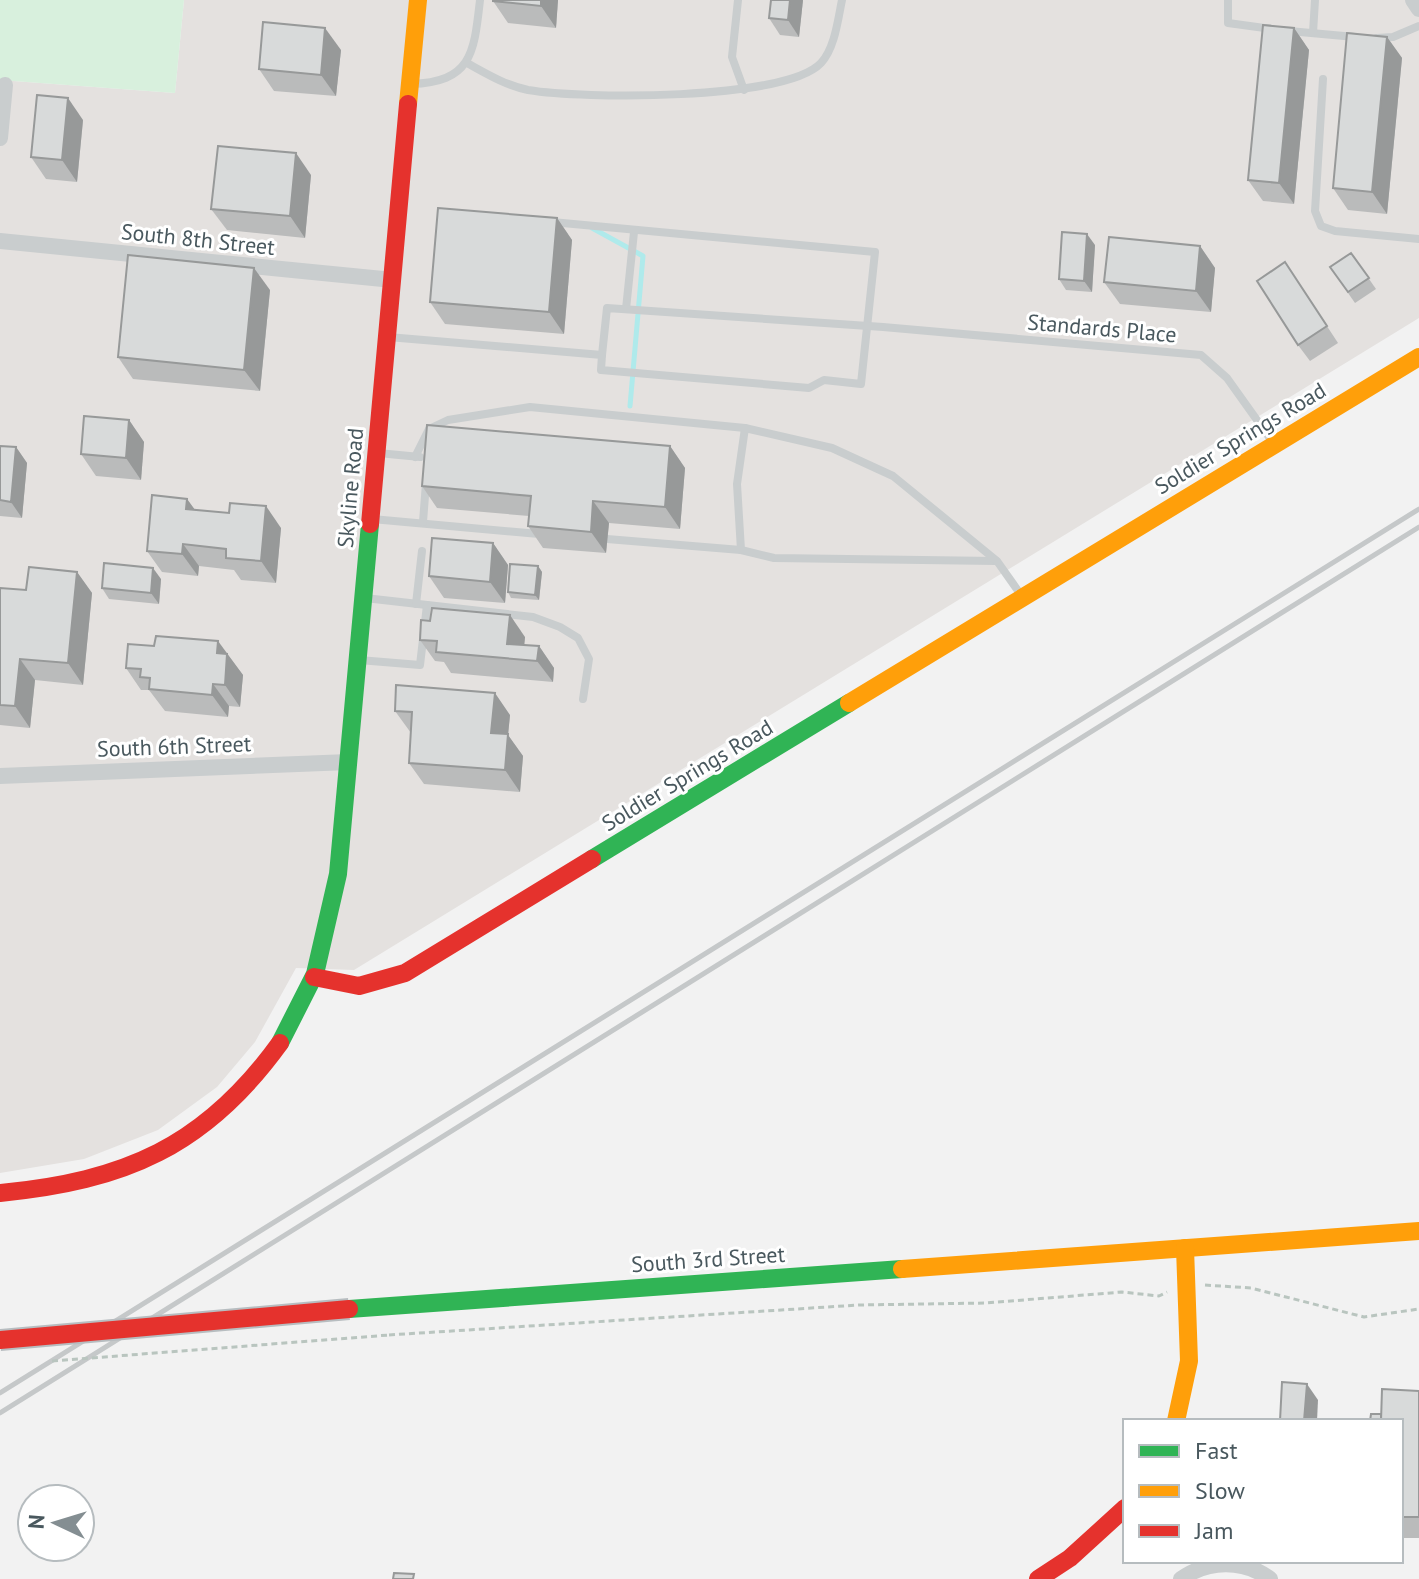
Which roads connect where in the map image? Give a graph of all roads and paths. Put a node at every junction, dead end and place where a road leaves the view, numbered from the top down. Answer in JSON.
{"nodes":[{"id":1,"x":418,"y":0,"type":"edge"},
{"id":2,"x":480,"y":0,"type":"edge"},
{"id":3,"x":738,"y":0,"type":"edge"},
{"id":4,"x":842,"y":0,"type":"edge"},
{"id":5,"x":1228,"y":0,"type":"edge"},
{"id":6,"x":1315,"y":0,"type":"edge"},
{"id":7,"x":1413,"y":0,"type":"edge"},
{"id":8,"x":1419,"y":9,"type":"edge"},
{"id":9,"x":1419,"y":26,"type":"edge"},
{"id":10,"x":1313,"y":33,"type":"junction"},
{"id":11,"x":467,"y":63,"type":"junction"},
{"id":12,"x":1323,"y":79,"type":"dead end"},
{"id":13,"x":410,"y":84,"type":"junction"},
{"id":14,"x":5,"y":85,"type":"dead end"},
{"id":15,"x":744,"y":90,"type":"junction"},
{"id":16,"x":0,"y":138,"type":"edge"},
{"id":17,"x":542,"y":221,"type":"edge"},
{"id":18,"x":634,"y":232,"type":"junction"},
{"id":19,"x":1419,"y":239,"type":"edge"},
{"id":20,"x":0,"y":241,"type":"edge"},
{"id":21,"x":393,"y":280,"type":"junction"},
{"id":22,"x":626,"y":309,"type":"junction"},
{"id":23,"x":868,"y":326,"type":"junction"},
{"id":24,"x":387,"y":337,"type":"junction"},
{"id":25,"x":602,"y":355,"type":"junction"},
{"id":26,"x":1419,"y":357,"type":"edge"},
{"id":27,"x":745,"y":428,"type":"junction"},
{"id":28,"x":1275,"y":445,"type":"junction"},
{"id":29,"x":377,"y":453,"type":"junction"},
{"id":30,"x":415,"y":457,"type":"junction"},
{"id":31,"x":371,"y":519,"type":"junction"},
{"id":32,"x":423,"y":522,"type":"junction"},
{"id":33,"x":539,"y":534,"type":"edge"},
{"id":34,"x":607,"y":539,"type":"dead end"},
{"id":35,"x":741,"y":550,"type":"junction"},
{"id":36,"x":422,"y":551,"type":"dead end"},
{"id":37,"x":997,"y":561,"type":"junction"},
{"id":38,"x":364,"y":597,"type":"junction"},
{"id":39,"x":1024,"y":598,"type":"junction"},
{"id":40,"x":416,"y":604,"type":"junction"},
{"id":41,"x":427,"y":605,"type":"junction"},
{"id":42,"x":358,"y":660,"type":"junction"},
{"id":43,"x":583,"y":699,"type":"dead end"},
{"id":44,"x":349,"y":762,"type":"junction"},
{"id":45,"x":0,"y":776,"type":"edge"},
{"id":46,"x":314,"y":977,"type":"junction"},
{"id":47,"x":0,"y":1193,"type":"edge"},
{"id":48,"x":1419,"y":1231,"type":"edge"},
{"id":49,"x":1185,"y":1248,"type":"junction"},
{"id":50,"x":1188,"y":1283,"type":"junction"},
{"id":51,"x":1419,"y":1309,"type":"edge"},
{"id":52,"x":0,"y":1340,"type":"edge"},
{"id":53,"x":47,"y":1361,"type":"dead end"},
{"id":54,"x":1176,"y":1419,"type":"edge"},
{"id":55,"x":1123,"y":1510,"type":"edge"},
{"id":56,"x":1038,"y":1579,"type":"edge"},
{"id":57,"x":1181,"y":1579,"type":"edge"},
{"id":58,"x":1270,"y":1579,"type":"edge"}],
"edges":[{"from":1,"to":13,"type":"main road","name":"Skyline Road"},
{"from":2,"to":11,"type":"lane"},
{"from":3,"to":15,"type":"lane"},
{"from":4,"to":15,"type":"lane"},
{"from":5,"to":10,"type":"lane"},
{"from":6,"to":10,"type":"lane"},
{"from":7,"to":8,"type":"street"},
{"from":9,"to":10,"type":"lane"},
{"from":11,"to":13,"type":"lane"},
{"from":11,"to":15,"type":"lane"},
{"from":12,"to":19,"type":"lane"},
{"from":13,"to":21,"type":"main road","name":"Skyline Road"},
{"from":14,"to":16,"type":"street"},
{"from":17,"to":18,"type":"lane"},
{"from":18,"to":22,"type":"lane"},
{"from":18,"to":23,"type":"lane"},
{"from":20,"to":21,"type":"street","name":"South 8th Street"},
{"from":21,"to":24,"type":"main road","name":"Skyline Road"},
{"from":22,"to":23,"type":"lane","name":"Standards Place"},
{"from":22,"to":25,"type":"lane"},
{"from":23,"to":25,"type":"lane"},
{"from":23,"to":28,"type":"lane","name":"Standards Place"},
{"from":24,"to":25,"type":"lane"},
{"from":24,"to":29,"type":"main road","name":"Skyline Road"},
{"from":26,"to":28,"type":"main road","name":"Soldier Springs Road"},
{"from":27,"to":30,"type":"lane"},
{"from":27,"to":35,"type":"lane"},
{"from":27,"to":37,"type":"lane"},
{"from":28,"to":39,"type":"main road","name":"Soldier Springs Road"},
{"from":29,"to":30,"type":"lane"},
{"from":29,"to":31,"type":"main road","name":"Skyline Road"},
{"from":30,"to":32,"type":"lane"},
{"from":31,"to":32,"type":"lane"},
{"from":31,"to":38,"type":"main road","name":"Skyline Road"},
{"from":32,"to":33,"type":"lane"},
{"from":34,"to":35,"type":"lane"},
{"from":35,"to":37,"type":"lane"},
{"from":36,"to":40,"type":"lane"},
{"from":37,"to":39,"type":"lane"},
{"from":38,"to":40,"type":"lane"},
{"from":38,"to":42,"type":"main road","name":"Skyline Road"},
{"from":39,"to":46,"type":"main road","name":"Soldier Springs Road"},
{"from":40,"to":41,"type":"lane"},
{"from":41,"to":42,"type":"lane"},
{"from":41,"to":43,"type":"lane"},
{"from":42,"to":44,"type":"main road","name":"Skyline Road"},
{"from":44,"to":45,"type":"street","name":"South 6th Street"},
{"from":44,"to":46,"type":"main road","name":"Skyline Road"},
{"from":46,"to":47,"type":"main road"},
{"from":48,"to":49,"type":"main road","name":"South 3rd Street"},
{"from":49,"to":50,"type":"main road"},
{"from":49,"to":52,"type":"main road","name":"South 3rd Street","bridge":true},
{"from":50,"to":51,"type":"path"},
{"from":50,"to":53,"type":"path","bridge":true},
{"from":50,"to":54,"type":"main road"},
{"from":55,"to":56,"type":"main road"},
{"from":57,"to":58,"type":"street"}]}
